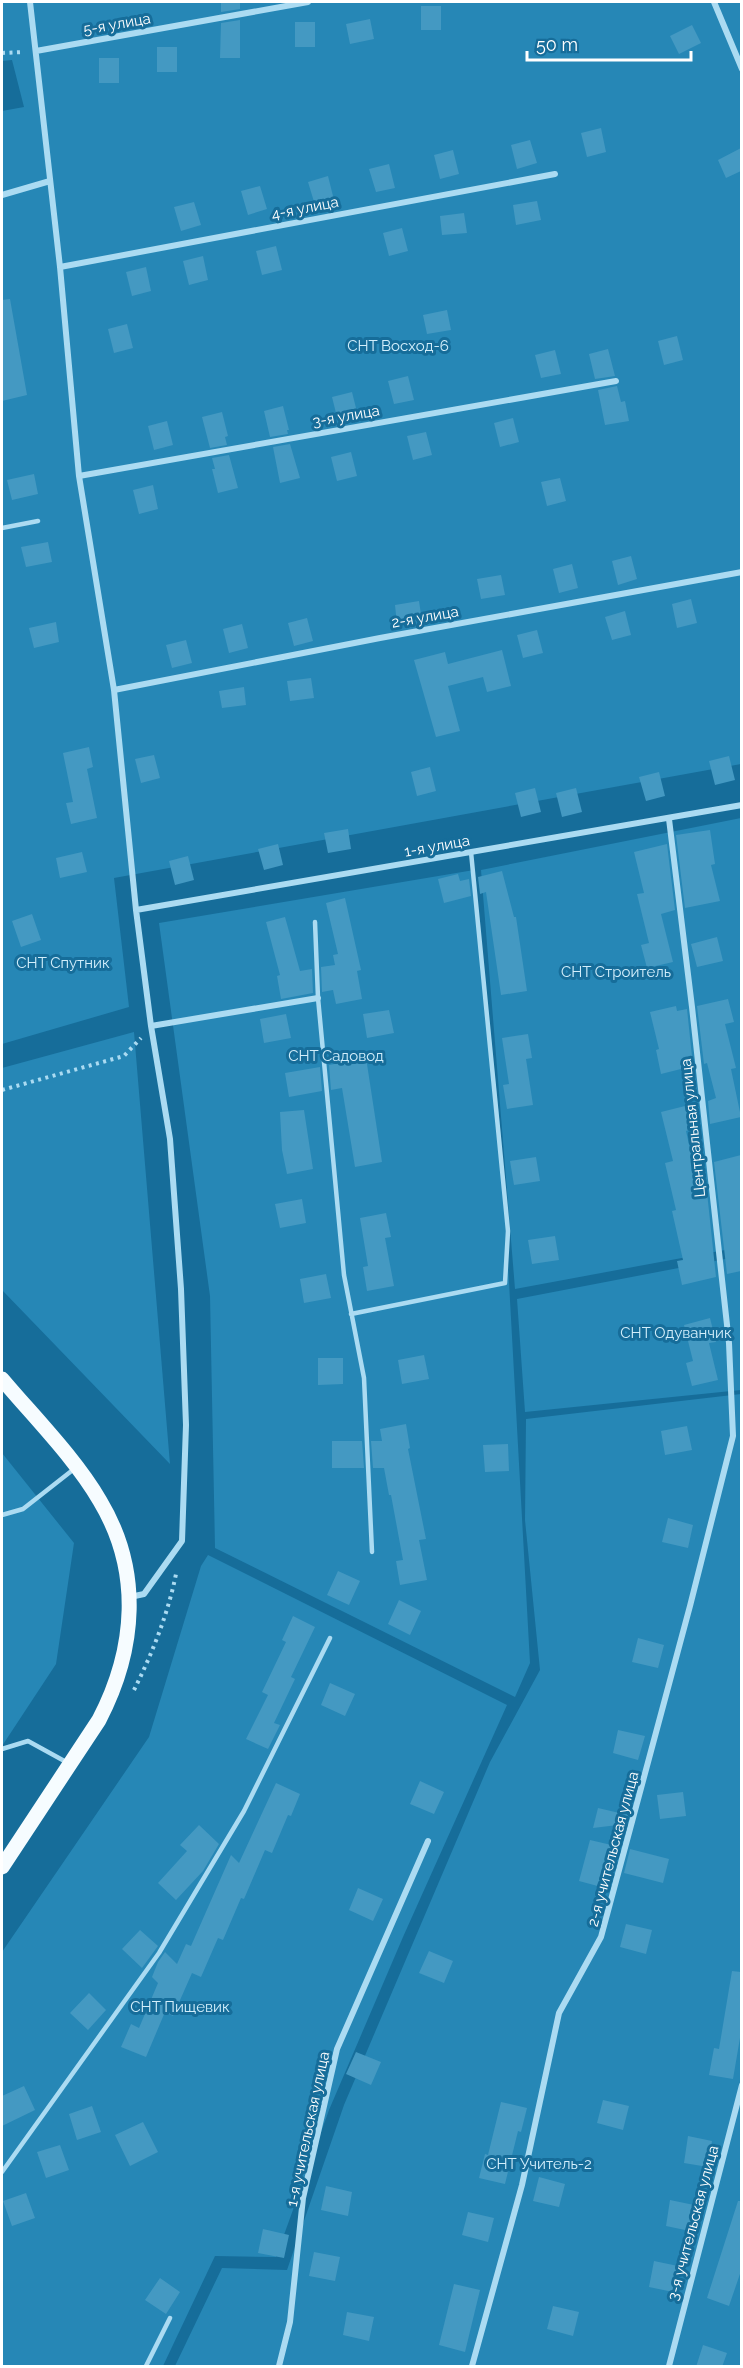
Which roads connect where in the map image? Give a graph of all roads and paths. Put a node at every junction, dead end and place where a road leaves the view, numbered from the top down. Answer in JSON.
{"nodes":[{"id":1,"x":30,"y":2,"type":"edge"},
{"id":2,"x":308,"y":2,"type":"edge"},
{"id":3,"x":714,"y":2,"type":"edge"},
{"id":4,"x":36,"y":51,"type":"junction"},
{"id":5,"x":2,"y":53,"type":"edge"},
{"id":6,"x":741,"y":69,"type":"edge"},
{"id":7,"x":555,"y":174,"type":"dead end"},
{"id":8,"x":50,"y":181,"type":"junction"},
{"id":9,"x":2,"y":195,"type":"edge"},
{"id":10,"x":60,"y":267,"type":"junction"},
{"id":11,"x":616,"y":381,"type":"dead end"},
{"id":12,"x":79,"y":476,"type":"junction"},
{"id":13,"x":38,"y":521,"type":"dead end"},
{"id":14,"x":2,"y":528,"type":"edge"},
{"id":15,"x":741,"y":572,"type":"edge"},
{"id":16,"x":114,"y":690,"type":"junction"},
{"id":17,"x":741,"y":806,"type":"edge"},
{"id":18,"x":669,"y":819,"type":"junction"},
{"id":19,"x":471,"y":852,"type":"junction"},
{"id":20,"x":136,"y":910,"type":"junction"},
{"id":21,"x":315,"y":922,"type":"dead end"},
{"id":22,"x":318,"y":998,"type":"junction"},
{"id":23,"x":151,"y":1026,"type":"junction"},
{"id":24,"x":2,"y":1090,"type":"edge"},
{"id":25,"x":351,"y":1314,"type":"junction"},
{"id":26,"x":2,"y":1380,"type":"edge"},
{"id":27,"x":733,"y":1436,"type":"joint"},
{"id":28,"x":76,"y":1467,"type":"junction"},
{"id":29,"x":2,"y":1515,"type":"edge"},
{"id":30,"x":372,"y":1552,"type":"dead end"},
{"id":31,"x":129,"y":1597,"type":"junction"},
{"id":32,"x":330,"y":1638,"type":"dead end"},
{"id":33,"x":2,"y":1749,"type":"edge"},
{"id":34,"x":70,"y":1764,"type":"junction"},
{"id":35,"x":428,"y":1841,"type":"dead end"},
{"id":36,"x":2,"y":1868,"type":"edge"},
{"id":37,"x":741,"y":2085,"type":"edge"},
{"id":38,"x":2,"y":2172,"type":"edge"},
{"id":39,"x":170,"y":2318,"type":"dead end"},
{"id":40,"x":146,"y":2367,"type":"edge"},
{"id":41,"x":279,"y":2367,"type":"edge"},
{"id":42,"x":472,"y":2367,"type":"edge"},
{"id":43,"x":669,"y":2367,"type":"edge"}],
"edges":[{"from":1,"to":4,"type":"street"},
{"from":2,"to":4,"type":"street","name":"5-я улица"},
{"from":3,"to":6,"type":"street"},
{"from":4,"to":5,"type":"path"},
{"from":4,"to":8,"type":"street"},
{"from":7,"to":10,"type":"street","name":"4-я улица"},
{"from":8,"to":9,"type":"street"},
{"from":8,"to":10,"type":"street"},
{"from":10,"to":12,"type":"street"},
{"from":11,"to":12,"type":"street","name":"3-я улица"},
{"from":12,"to":16,"type":"street"},
{"from":13,"to":14,"type":"lane"},
{"from":15,"to":16,"type":"street","name":"2-я улица"},
{"from":16,"to":20,"type":"street"},
{"from":17,"to":18,"type":"street","name":"1-я улица"},
{"from":18,"to":19,"type":"street","name":"1-я улица"},
{"from":18,"to":27,"type":"street","name":"Центральная улица"},
{"from":19,"to":20,"type":"street","name":"1-я улица"},
{"from":19,"to":25,"type":"lane"},
{"from":20,"to":23,"type":"street"},
{"from":21,"to":22,"type":"lane"},
{"from":22,"to":23,"type":"street"},
{"from":22,"to":25,"type":"lane"},
{"from":23,"to":24,"type":"path"},
{"from":23,"to":31,"type":"street"},
{"from":25,"to":30,"type":"lane"},
{"from":26,"to":28,"type":"main road"},
{"from":27,"to":42,"type":"street","name":"2-я учительская улица"},
{"from":28,"to":29,"type":"lane"},
{"from":28,"to":31,"type":"main road"},
{"from":31,"to":34,"type":"main road"},
{"from":32,"to":38,"type":"lane"},
{"from":33,"to":34,"type":"lane"},
{"from":34,"to":36,"type":"main road"},
{"from":35,"to":41,"type":"street","name":"1-я учительская улица"},
{"from":37,"to":43,"type":"street","name":"3-я учительская улица"},
{"from":39,"to":40,"type":"lane"}]}
